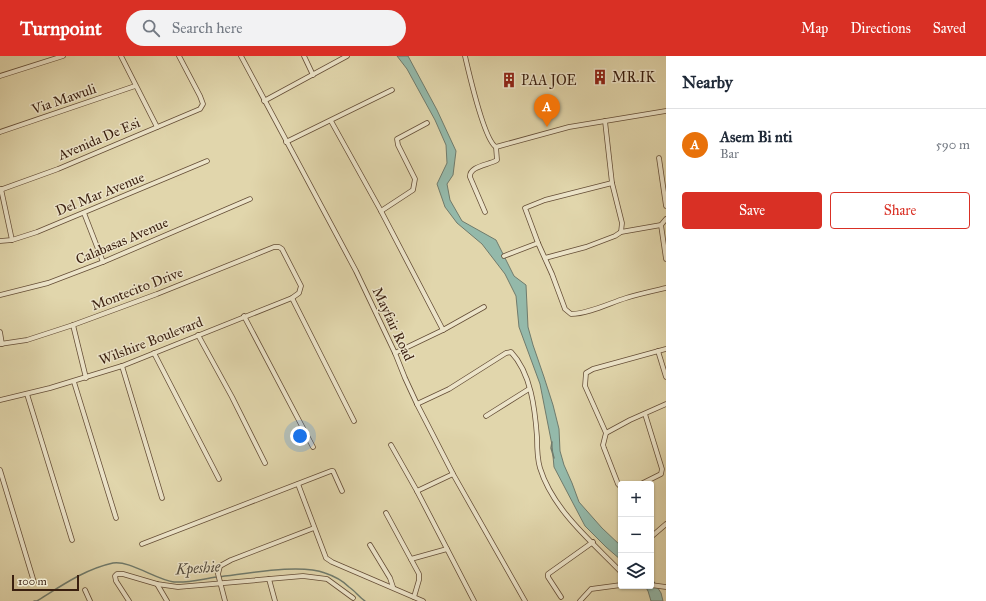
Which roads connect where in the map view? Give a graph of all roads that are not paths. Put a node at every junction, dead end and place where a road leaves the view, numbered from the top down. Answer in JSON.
{"nodes":[{"id":1,"x":63,"y":56,"type":"edge"},
{"id":2,"x":121,"y":56,"type":"edge"},
{"id":3,"x":179,"y":56,"type":"edge"},
{"id":4,"x":241,"y":56,"type":"edge"},
{"id":5,"x":304,"y":56,"type":"edge"},
{"id":6,"x":347,"y":56,"type":"edge"},
{"id":7,"x":465,"y":56,"type":"edge"},
{"id":8,"x":313,"y":75,"type":"junction"},
{"id":9,"x":0,"y":76,"type":"edge"},
{"id":10,"x":135,"y":86,"type":"junction"},
{"id":11,"x":392,"y":90,"type":"dead end"},
{"id":12,"x":264,"y":101,"type":"junction"},
{"id":13,"x":666,"y":111,"type":"edge"},
{"id":14,"x":331,"y":121,"type":"junction"},
{"id":15,"x":604,"y":122,"type":"junction"},
{"id":16,"x":427,"y":123,"type":"dead end"},
{"id":17,"x":157,"y":126,"type":"junction"},
{"id":18,"x":0,"y":132,"type":"edge"},
{"id":19,"x":286,"y":142,"type":"junction"},
{"id":20,"x":496,"y":147,"type":"junction"},
{"id":21,"x":659,"y":158,"type":"dead end"},
{"id":22,"x":208,"y":161,"type":"dead end"},
{"id":23,"x":612,"y":183,"type":"junction"},
{"id":24,"x":0,"y":189,"type":"edge"},
{"id":25,"x":250,"y":199,"type":"dead end"},
{"id":26,"x":666,"y":206,"type":"edge"},
{"id":27,"x":381,"y":211,"type":"junction"},
{"id":28,"x":485,"y":212,"type":"dead end"},
{"id":29,"x":84,"y":213,"type":"junction"},
{"id":30,"x":666,"y":219,"type":"edge"},
{"id":31,"x":622,"y":223,"type":"junction"},
{"id":32,"x":661,"y":225,"type":"junction"},
{"id":33,"x":629,"y":229,"type":"junction"},
{"id":34,"x":621,"y":232,"type":"junction"},
{"id":35,"x":12,"y":240,"type":"junction"},
{"id":36,"x":0,"y":241,"type":"edge"},
{"id":37,"x":538,"y":243,"type":"junction"},
{"id":38,"x":504,"y":256,"type":"dead end"},
{"id":39,"x":545,"y":258,"type":"junction"},
{"id":40,"x":666,"y":259,"type":"edge"},
{"id":41,"x":103,"y":262,"type":"junction"},
{"id":42,"x":666,"y":288,"type":"edge"},
{"id":43,"x":0,"y":295,"type":"edge"},
{"id":44,"x":292,"y":298,"type":"junction"},
{"id":45,"x":484,"y":307,"type":"dead end"},
{"id":46,"x":244,"y":316,"type":"junction"},
{"id":47,"x":73,"y":325,"type":"junction"},
{"id":48,"x":442,"y":330,"type":"junction"},
{"id":49,"x":0,"y":332,"type":"edge"},
{"id":50,"x":198,"y":336,"type":"junction"},
{"id":51,"x":1,"y":344,"type":"edge"},
{"id":52,"x":666,"y":349,"type":"edge"},
{"id":53,"x":658,"y":351,"type":"junction"},
{"id":54,"x":154,"y":353,"type":"junction"},
{"id":55,"x":395,"y":353,"type":"junction"},
{"id":56,"x":122,"y":366,"type":"junction"},
{"id":57,"x":666,"y":377,"type":"edge"},
{"id":58,"x":86,"y":378,"type":"junction"},
{"id":59,"x":74,"y":382,"type":"junction"},
{"id":60,"x":529,"y":389,"type":"junction"},
{"id":61,"x":27,"y":394,"type":"junction"},
{"id":62,"x":0,"y":400,"type":"edge"},
{"id":63,"x":417,"y":404,"type":"junction"},
{"id":64,"x":666,"y":404,"type":"edge"},
{"id":65,"x":645,"y":414,"type":"junction"},
{"id":66,"x":486,"y":416,"type":"dead end"},
{"id":67,"x":354,"y":421,"type":"dead end"},
{"id":68,"x":606,"y":433,"type":"junction"},
{"id":69,"x":391,"y":445,"type":"dead end"},
{"id":70,"x":313,"y":447,"type":"dead end"},
{"id":71,"x":265,"y":463,"type":"dead end"},
{"id":72,"x":0,"y":470,"type":"edge"},
{"id":73,"x":453,"y":474,"type":"junction"},
{"id":74,"x":219,"y":479,"type":"dead end"},
{"id":75,"x":647,"y":481,"type":"edge"},
{"id":76,"x":298,"y":484,"type":"junction"},
{"id":77,"x":618,"y":484,"type":"edge"},
{"id":78,"x":342,"y":491,"type":"dead end"},
{"id":79,"x":417,"y":491,"type":"junction"},
{"id":80,"x":162,"y":498,"type":"dead end"},
{"id":81,"x":386,"y":513,"type":"dead end"},
{"id":82,"x":116,"y":518,"type":"dead end"},
{"id":83,"x":666,"y":524,"type":"edge"},
{"id":84,"x":314,"y":528,"type":"junction"},
{"id":85,"x":654,"y":534,"type":"edge"},
{"id":86,"x":72,"y":540,"type":"dead end"},
{"id":87,"x":593,"y":542,"type":"junction"},
{"id":88,"x":142,"y":544,"type":"dead end"},
{"id":89,"x":370,"y":544,"type":"dead end"},
{"id":90,"x":447,"y":549,"type":"junction"},
{"id":91,"x":411,"y":559,"type":"junction"},
{"id":92,"x":618,"y":569,"type":"edge"},
{"id":93,"x":269,"y":579,"type":"junction"},
{"id":94,"x":34,"y":582,"type":"dead end"},
{"id":95,"x":220,"y":582,"type":"junction"},
{"id":96,"x":157,"y":584,"type":"junction"},
{"id":97,"x":618,"y":585,"type":"edge"},
{"id":98,"x":654,"y":586,"type":"edge"},
{"id":99,"x":393,"y":587,"type":"junction"},
{"id":100,"x":666,"y":587,"type":"edge"},
{"id":101,"x":85,"y":590,"type":"dead end"},
{"id":102,"x":414,"y":597,"type":"junction"},
{"id":103,"x":561,"y":597,"type":"dead end"},
{"id":104,"x":353,"y":598,"type":"dead end"},
{"id":105,"x":90,"y":601,"type":"edge"},
{"id":106,"x":129,"y":601,"type":"edge"},
{"id":107,"x":167,"y":601,"type":"edge"},
{"id":108,"x":225,"y":601,"type":"edge"},
{"id":109,"x":275,"y":601,"type":"edge"},
{"id":110,"x":422,"y":601,"type":"edge"},
{"id":111,"x":474,"y":601,"type":"edge"},
{"id":112,"x":525,"y":601,"type":"edge"},
{"id":113,"x":580,"y":601,"type":"edge"}],
"edges":[{"from":1,"to":9,"type":"street"},
{"from":2,"to":10,"type":"street"},
{"from":3,"to":17,"type":"street","name":"Avenida De Esi"},
{"from":4,"to":12,"type":"street","name":"Mayfair Road"},
{"from":5,"to":8,"type":"street"},
{"from":6,"to":8,"type":"street"},
{"from":7,"to":20,"type":"street"},
{"from":8,"to":12,"type":"street"},
{"from":10,"to":17,"type":"street"},
{"from":10,"to":18,"type":"street","name":"Via Mawuli"},
{"from":11,"to":14,"type":"street"},
{"from":12,"to":19,"type":"street","name":"Mayfair Road"},
{"from":13,"to":15,"type":"street"},
{"from":14,"to":19,"type":"street"},
{"from":14,"to":27,"type":"street"},
{"from":15,"to":20,"type":"street"},
{"from":15,"to":23,"type":"street"},
{"from":16,"to":27,"type":"street"},
{"from":17,"to":24,"type":"street","name":"Avenida De Esi"},
{"from":19,"to":55,"type":"street","name":"Mayfair Road"},
{"from":20,"to":28,"type":"street"},
{"from":21,"to":26,"type":"street"},
{"from":22,"to":29,"type":"street","name":"Del Mar Avenue"},
{"from":23,"to":31,"type":"street"},
{"from":23,"to":37,"type":"street"},
{"from":24,"to":35,"type":"street"},
{"from":25,"to":41,"type":"street","name":"Calabasas Avenue"},
{"from":27,"to":48,"type":"street"},
{"from":29,"to":35,"type":"street","name":"Del Mar Avenue"},
{"from":29,"to":41,"type":"street"},
{"from":30,"to":32,"type":"street"},
{"from":31,"to":33,"type":"street"},
{"from":31,"to":34,"type":"street"},
{"from":32,"to":33,"type":"street"},
{"from":32,"to":40,"type":"street"},
{"from":33,"to":34,"type":"street"},
{"from":34,"to":39,"type":"street"},
{"from":35,"to":36,"type":"street","name":"Del Mar Avenue"},
{"from":37,"to":38,"type":"street"},
{"from":37,"to":39,"type":"street"},
{"from":39,"to":42,"type":"street"},
{"from":41,"to":43,"type":"street","name":"Calabasas Avenue"},
{"from":44,"to":46,"type":"street","name":"Wilshire Boulevard"},
{"from":44,"to":47,"type":"street","name":"Montecito Drive"},
{"from":44,"to":67,"type":"street"},
{"from":45,"to":48,"type":"street"},
{"from":46,"to":50,"type":"street","name":"Wilshire Boulevard"},
{"from":46,"to":70,"type":"street"},
{"from":47,"to":51,"type":"street","name":"Montecito Drive"},
{"from":47,"to":58,"type":"street"},
{"from":48,"to":55,"type":"street"},
{"from":49,"to":51,"type":"street"},
{"from":50,"to":54,"type":"street","name":"Wilshire Boulevard"},
{"from":50,"to":71,"type":"street"},
{"from":52,"to":53,"type":"street"},
{"from":53,"to":57,"type":"street"},
{"from":53,"to":68,"type":"street"},
{"from":54,"to":56,"type":"street","name":"Wilshire Boulevard"},
{"from":54,"to":74,"type":"street"},
{"from":55,"to":63,"type":"street","name":"Mayfair Road"},
{"from":56,"to":58,"type":"street","name":"Wilshire Boulevard"},
{"from":56,"to":80,"type":"street"},
{"from":58,"to":59,"type":"street","name":"Wilshire Boulevard"},
{"from":59,"to":61,"type":"street","name":"Wilshire Boulevard"},
{"from":59,"to":82,"type":"street"},
{"from":60,"to":63,"type":"street"},
{"from":60,"to":66,"type":"street"},
{"from":60,"to":87,"type":"street"},
{"from":61,"to":62,"type":"street","name":"Wilshire Boulevard"},
{"from":61,"to":86,"type":"street"},
{"from":63,"to":73,"type":"street","name":"Mayfair Road"},
{"from":64,"to":65,"type":"street"},
{"from":65,"to":68,"type":"street"},
{"from":65,"to":75,"type":"street"},
{"from":68,"to":77,"type":"street"},
{"from":69,"to":79,"type":"street"},
{"from":72,"to":94,"type":"street"},
{"from":73,"to":79,"type":"street"},
{"from":73,"to":112,"type":"street","name":"Mayfair Road"},
{"from":76,"to":78,"type":"street"},
{"from":76,"to":84,"type":"street"},
{"from":76,"to":88,"type":"street"},
{"from":79,"to":90,"type":"street"},
{"from":81,"to":91,"type":"street"},
{"from":83,"to":85,"type":"street"},
{"from":84,"to":95,"type":"street"},
{"from":84,"to":99,"type":"street"},
{"from":87,"to":92,"type":"street"},
{"from":87,"to":103,"type":"street"},
{"from":89,"to":99,"type":"street"},
{"from":90,"to":91,"type":"street"},
{"from":90,"to":111,"type":"street"},
{"from":91,"to":102,"type":"street"},
{"from":93,"to":95,"type":"street"},
{"from":93,"to":104,"type":"street"},
{"from":93,"to":109,"type":"street"},
{"from":95,"to":96,"type":"street"},
{"from":95,"to":108,"type":"street"},
{"from":96,"to":106,"type":"street"},
{"from":96,"to":107,"type":"street"},
{"from":97,"to":113,"type":"street"},
{"from":98,"to":100,"type":"street"},
{"from":99,"to":102,"type":"street"},
{"from":101,"to":105,"type":"street"},
{"from":102,"to":110,"type":"street"}]}
